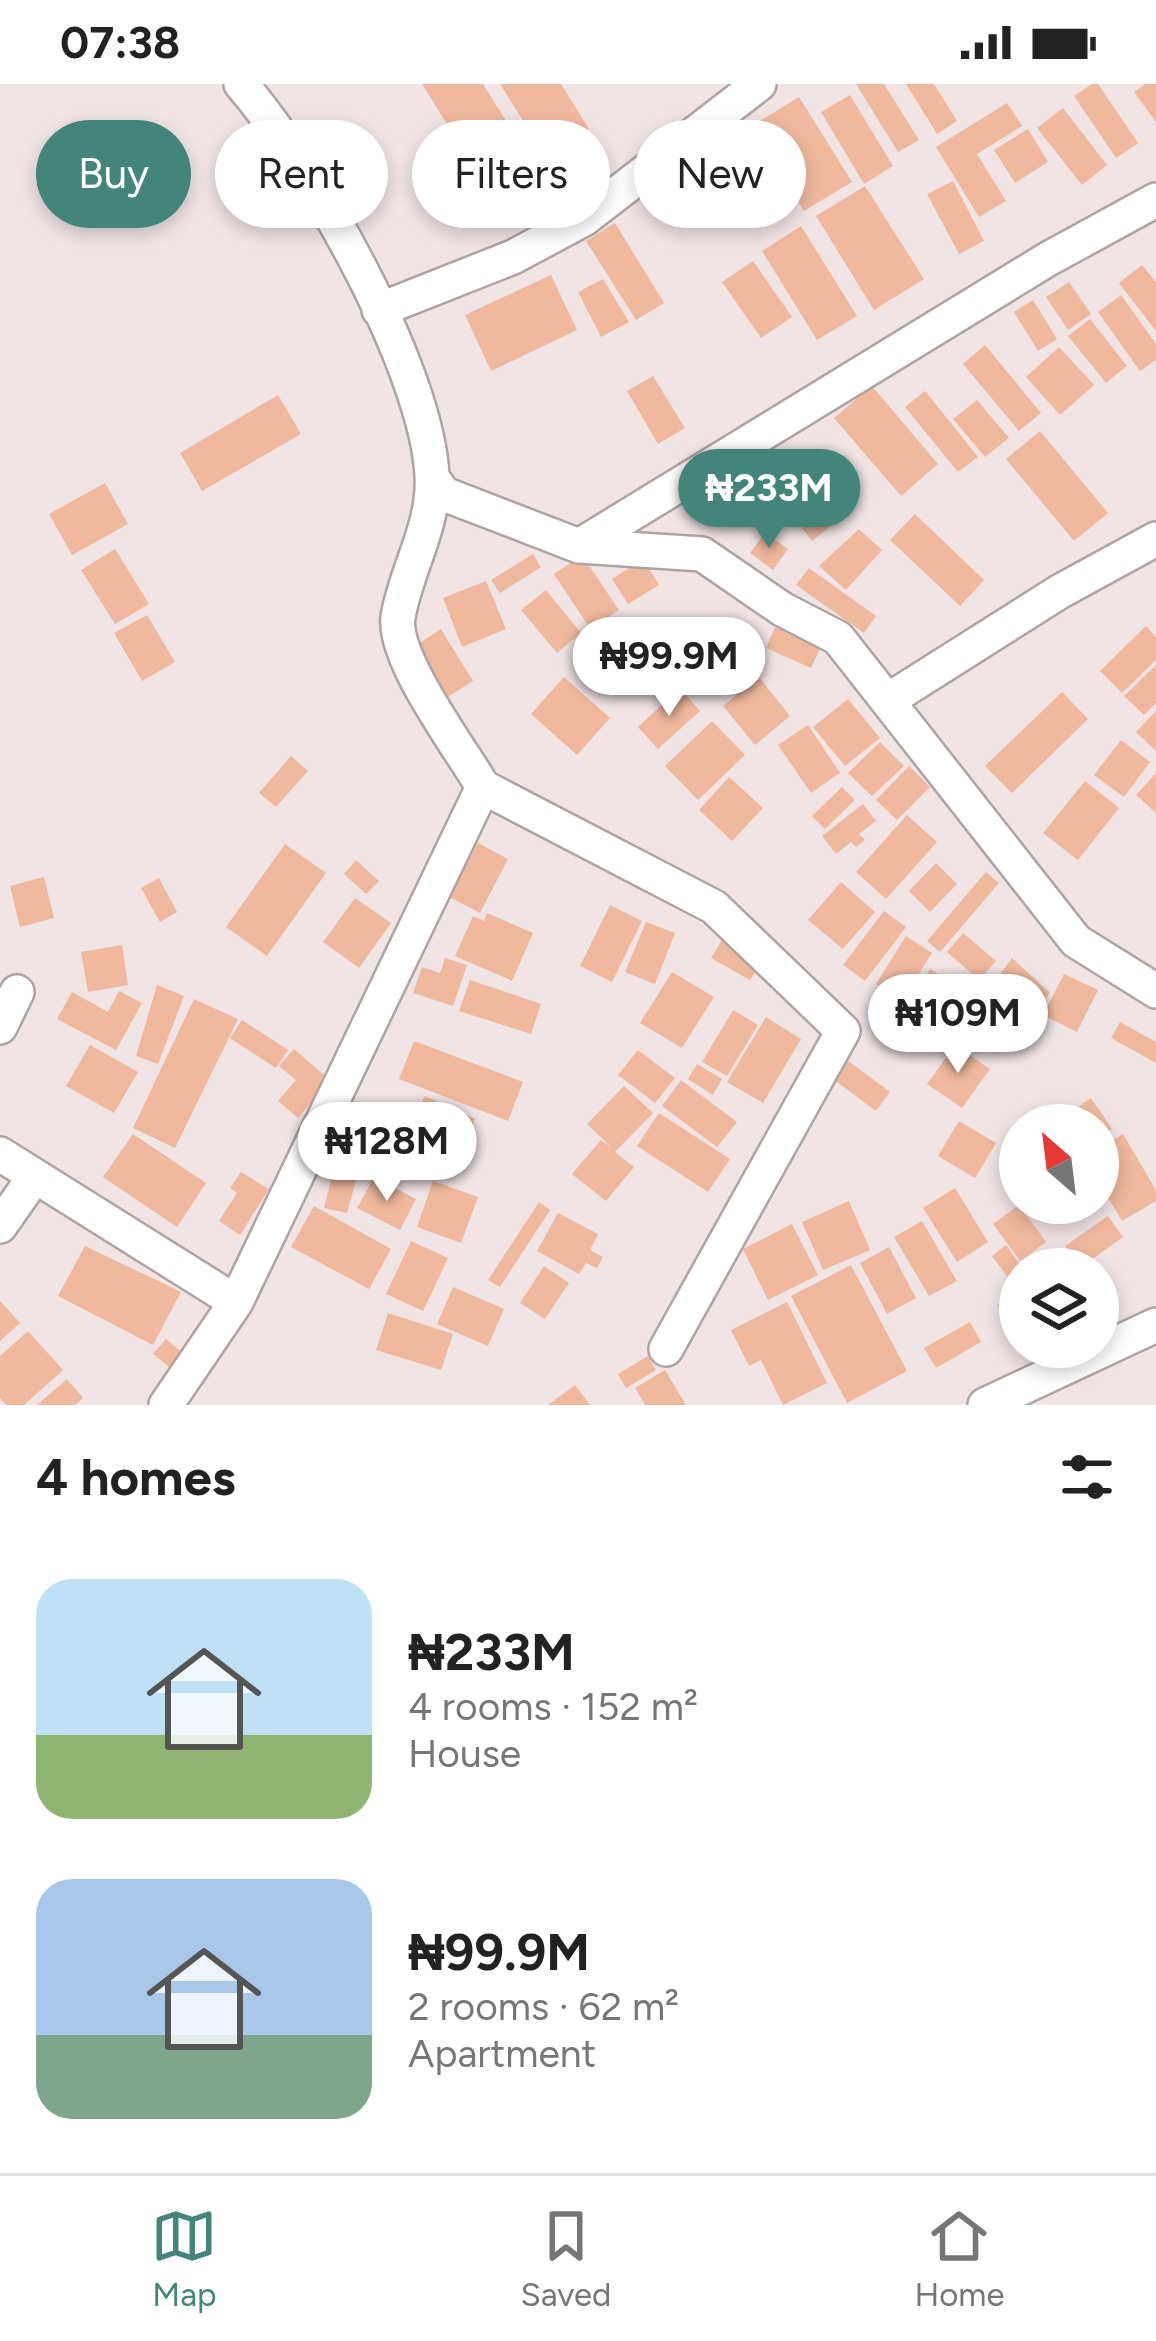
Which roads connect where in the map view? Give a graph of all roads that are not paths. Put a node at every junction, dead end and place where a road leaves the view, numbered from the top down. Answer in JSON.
{"nodes":[{"id":1,"x":241,"y":84,"type":"edge"},
{"id":2,"x":759,"y":84,"type":"edge"},
{"id":3,"x":1156,"y":200,"type":"edge"},
{"id":4,"x":379,"y":310,"type":"junction"},
{"id":5,"x":433,"y":479,"type":"junction"},
{"id":6,"x":1156,"y":539,"type":"edge"},
{"id":7,"x":579,"y":546,"type":"junction"},
{"id":8,"x":890,"y":699,"type":"junction"},
{"id":9,"x":484,"y":787,"type":"junction"},
{"id":10,"x":1156,"y":991,"type":"edge"},
{"id":11,"x":17,"y":992,"type":"dead end"},
{"id":12,"x":0,"y":1027,"type":"edge"},
{"id":13,"x":0,"y":1154,"type":"edge"},
{"id":14,"x":35,"y":1176,"type":"junction"},
{"id":15,"x":0,"y":1226,"type":"edge"},
{"id":16,"x":236,"y":1302,"type":"junction"},
{"id":17,"x":1156,"y":1325,"type":"edge"},
{"id":18,"x":666,"y":1349,"type":"dead end"},
{"id":19,"x":166,"y":1405,"type":"edge"},
{"id":20,"x":985,"y":1405,"type":"edge"}],
"edges":[{"from":1,"to":4,"type":"street"},
{"from":2,"to":4,"type":"street"},
{"from":3,"to":7,"type":"street"},
{"from":4,"to":5,"type":"street"},
{"from":5,"to":7,"type":"street"},
{"from":5,"to":9,"type":"street"},
{"from":6,"to":8,"type":"street"},
{"from":7,"to":8,"type":"street"},
{"from":8,"to":10,"type":"street"},
{"from":9,"to":16,"type":"street"},
{"from":9,"to":18,"type":"street"},
{"from":11,"to":12,"type":"street"},
{"from":13,"to":14,"type":"street"},
{"from":14,"to":15,"type":"street"},
{"from":14,"to":16,"type":"street"},
{"from":16,"to":19,"type":"street"},
{"from":17,"to":20,"type":"street"}]}
